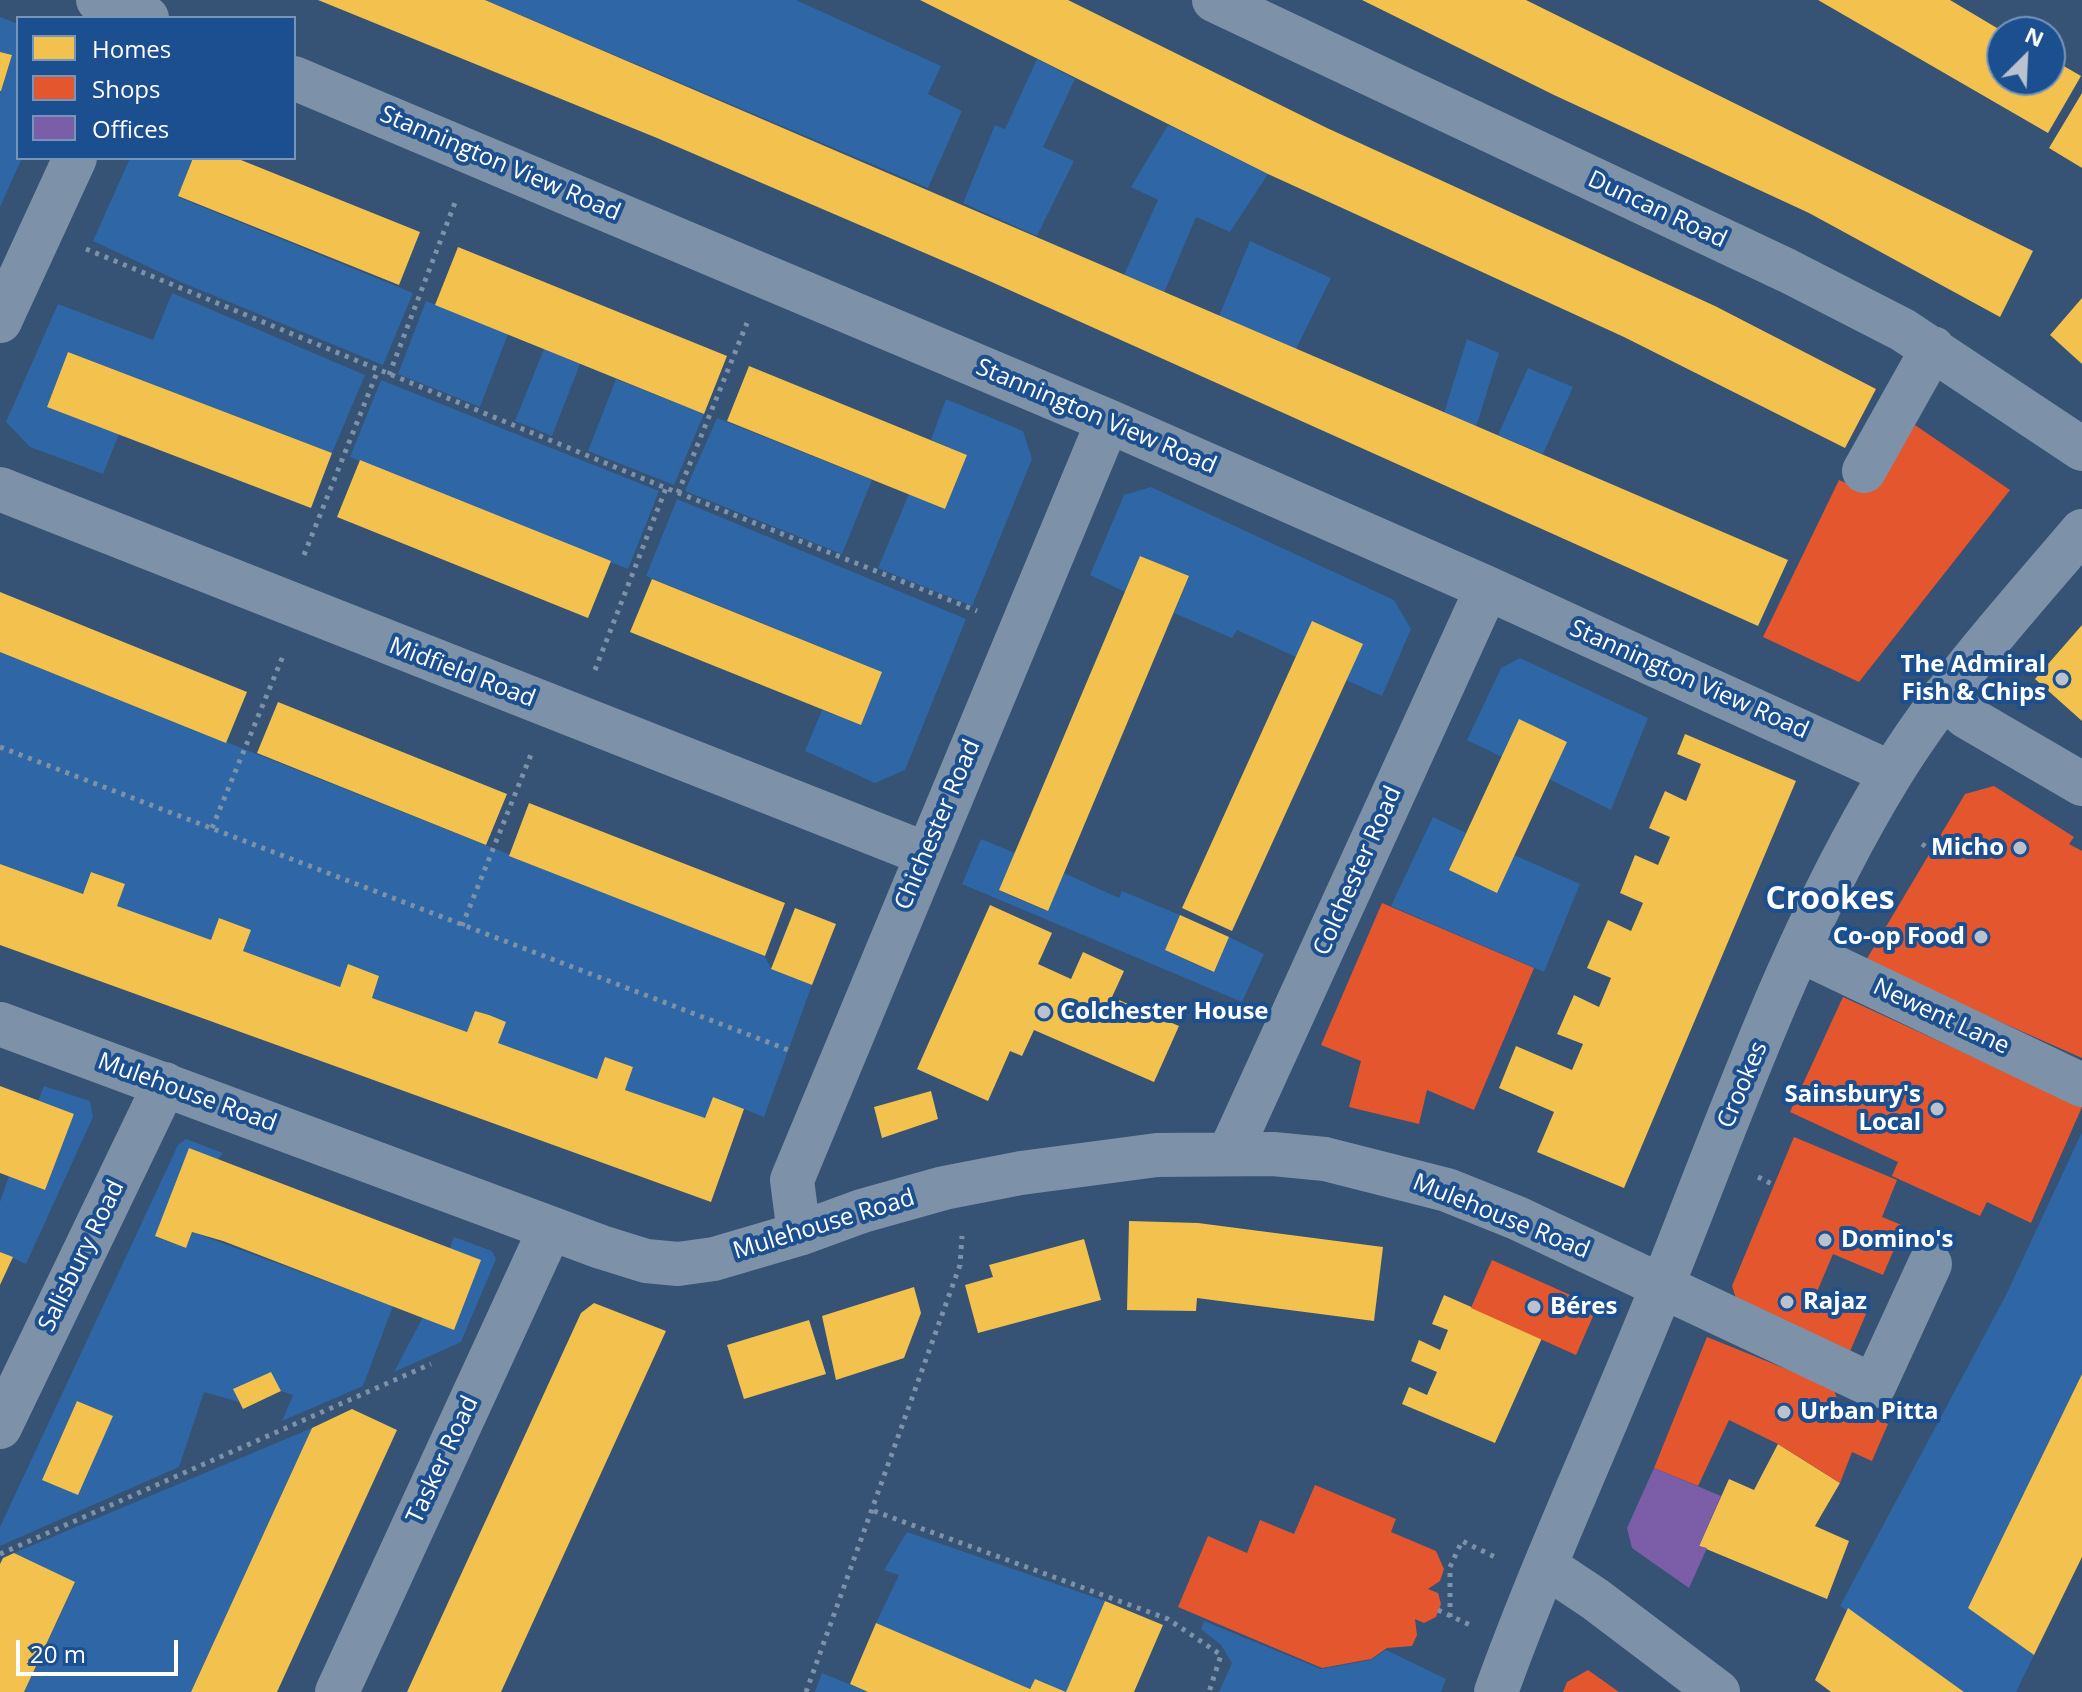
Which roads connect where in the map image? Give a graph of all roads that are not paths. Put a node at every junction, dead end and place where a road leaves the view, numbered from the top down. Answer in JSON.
{"nodes":[{"id":1,"x":98,"y":0,"type":"edge"},
{"id":2,"x":1214,"y":0,"type":"edge"},
{"id":3,"x":141,"y":16,"type":"edge"},
{"id":4,"x":296,"y":79,"type":"edge"},
{"id":5,"x":74,"y":160,"type":"edge"},
{"id":6,"x":0,"y":321,"type":"edge"},
{"id":7,"x":1933,"y":348,"type":"junction"},
{"id":8,"x":1108,"y":421,"type":"junction"},
{"id":9,"x":2082,"y":449,"type":"edge"},
{"id":10,"x":1864,"y":471,"type":"dead end"},
{"id":11,"x":0,"y":489,"type":"edge"},
{"id":12,"x":2082,"y":531,"type":"edge"},
{"id":13,"x":1487,"y":588,"type":"junction"},
{"id":14,"x":1943,"y":697,"type":"junction"},
{"id":15,"x":1891,"y":773,"type":"junction"},
{"id":16,"x":2082,"y":784,"type":"edge"},
{"id":17,"x":926,"y":854,"type":"junction"},
{"id":18,"x":1799,"y":950,"type":"junction"},
{"id":19,"x":0,"y":1024,"type":"edge"},
{"id":20,"x":165,"y":1084,"type":"junction"},
{"id":21,"x":2082,"y":1085,"type":"edge"},
{"id":22,"x":1229,"y":1154,"type":"junction"},
{"id":23,"x":550,"y":1229,"type":"junction"},
{"id":24,"x":799,"y":1234,"type":"junction"},
{"id":25,"x":1930,"y":1264,"type":"dead end"},
{"id":26,"x":1662,"y":1286,"type":"junction"},
{"id":27,"x":0,"y":1427,"type":"edge"},
{"id":28,"x":1547,"y":1567,"type":"junction"},
{"id":29,"x":337,"y":1692,"type":"edge"},
{"id":30,"x":1496,"y":1692,"type":"edge"},
{"id":31,"x":1718,"y":1692,"type":"edge"}],
"edges":[{"from":1,"to":3,"type":"street"},
{"from":2,"to":7,"type":"street","name":"Duncan Road"},
{"from":4,"to":8,"type":"street","name":"Stannington View Road"},
{"from":5,"to":6,"type":"street"},
{"from":7,"to":9,"type":"street","name":"Duncan Road"},
{"from":7,"to":10,"type":"street"},
{"from":8,"to":13,"type":"street","name":"Stannington View Road"},
{"from":8,"to":17,"type":"street","name":"Chichester Road"},
{"from":11,"to":17,"type":"street","name":"Midfield Road"},
{"from":12,"to":14,"type":"street","name":"Crookes"},
{"from":13,"to":15,"type":"street","name":"Stannington View Road"},
{"from":13,"to":22,"type":"street","name":"Colchester Road"},
{"from":14,"to":15,"type":"street","name":"Crookes"},
{"from":14,"to":16,"type":"street"},
{"from":15,"to":18,"type":"street","name":"Crookes"},
{"from":17,"to":24,"type":"street","name":"Chichester Road"},
{"from":18,"to":21,"type":"street","name":"Newent Lane"},
{"from":18,"to":26,"type":"street","name":"Crookes"},
{"from":19,"to":20,"type":"street","name":"Mulehouse Road"},
{"from":20,"to":23,"type":"street","name":"Mulehouse Road"},
{"from":20,"to":27,"type":"street","name":"Salisbury Road"},
{"from":22,"to":24,"type":"street","name":"Mulehouse Road"},
{"from":22,"to":26,"type":"street","name":"Mulehouse Road"},
{"from":23,"to":24,"type":"street","name":"Mulehouse Road"},
{"from":23,"to":29,"type":"street","name":"Tasker Road"},
{"from":25,"to":26,"type":"street","name":"Mulehouse Road"},
{"from":26,"to":28,"type":"street","name":"Crookes"},
{"from":28,"to":30,"type":"street","name":"Crookes"},
{"from":28,"to":31,"type":"street"}]}
